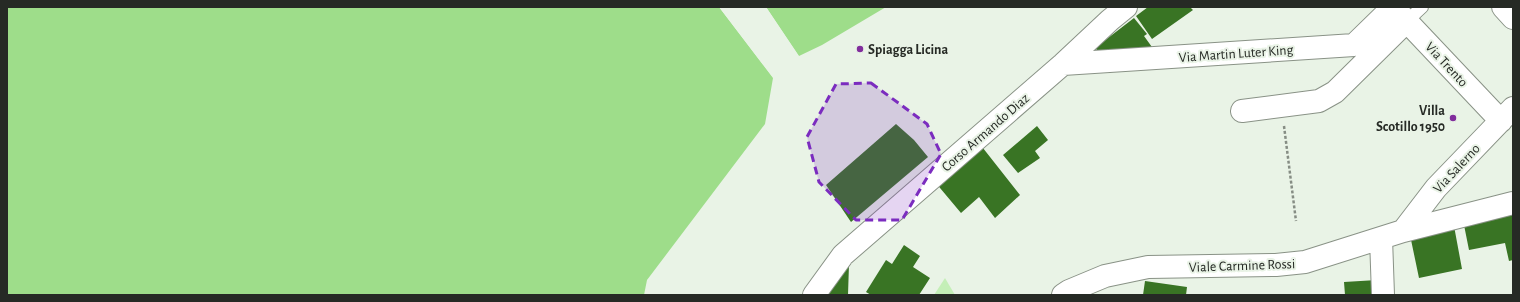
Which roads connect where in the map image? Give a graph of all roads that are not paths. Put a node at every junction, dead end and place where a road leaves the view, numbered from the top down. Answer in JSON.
{"nodes":[{"id":1,"x":1126,"y":7,"type":"edge"},
{"id":2,"x":1503,"y":7,"type":"edge"},
{"id":3,"x":1404,"y":11,"type":"edge"},
{"id":4,"x":1513,"y":18,"type":"edge"},
{"id":5,"x":1063,"y":64,"type":"junction"},
{"id":6,"x":1242,"y":112,"type":"dead end"},
{"id":7,"x":1507,"y":114,"type":"edge"},
{"id":8,"x":1513,"y":203,"type":"edge"},
{"id":9,"x":1403,"y":231,"type":"junction"},
{"id":10,"x":1381,"y":238,"type":"junction"},
{"id":11,"x":814,"y":295,"type":"edge"},
{"id":12,"x":1063,"y":295,"type":"edge"},
{"id":13,"x":1382,"y":295,"type":"edge"}],
"edges":[{"from":1,"to":5,"type":"street","name":"Corso Armando Diaz"},
{"from":2,"to":4,"type":"street"},
{"from":3,"to":5,"type":"street","name":"Via Martin Luter King"},
{"from":3,"to":6,"type":"street"},
{"from":3,"to":7,"type":"street","name":"Via Trento"},
{"from":5,"to":11,"type":"street","name":"Corso Armando Diaz"},
{"from":7,"to":9,"type":"street","name":"Via Salerno"},
{"from":8,"to":9,"type":"street","name":"Viale Carmine Rossi"},
{"from":9,"to":10,"type":"street","name":"Viale Carmine Rossi"},
{"from":10,"to":12,"type":"street","name":"Viale Carmine Rossi"},
{"from":10,"to":13,"type":"street"}]}
